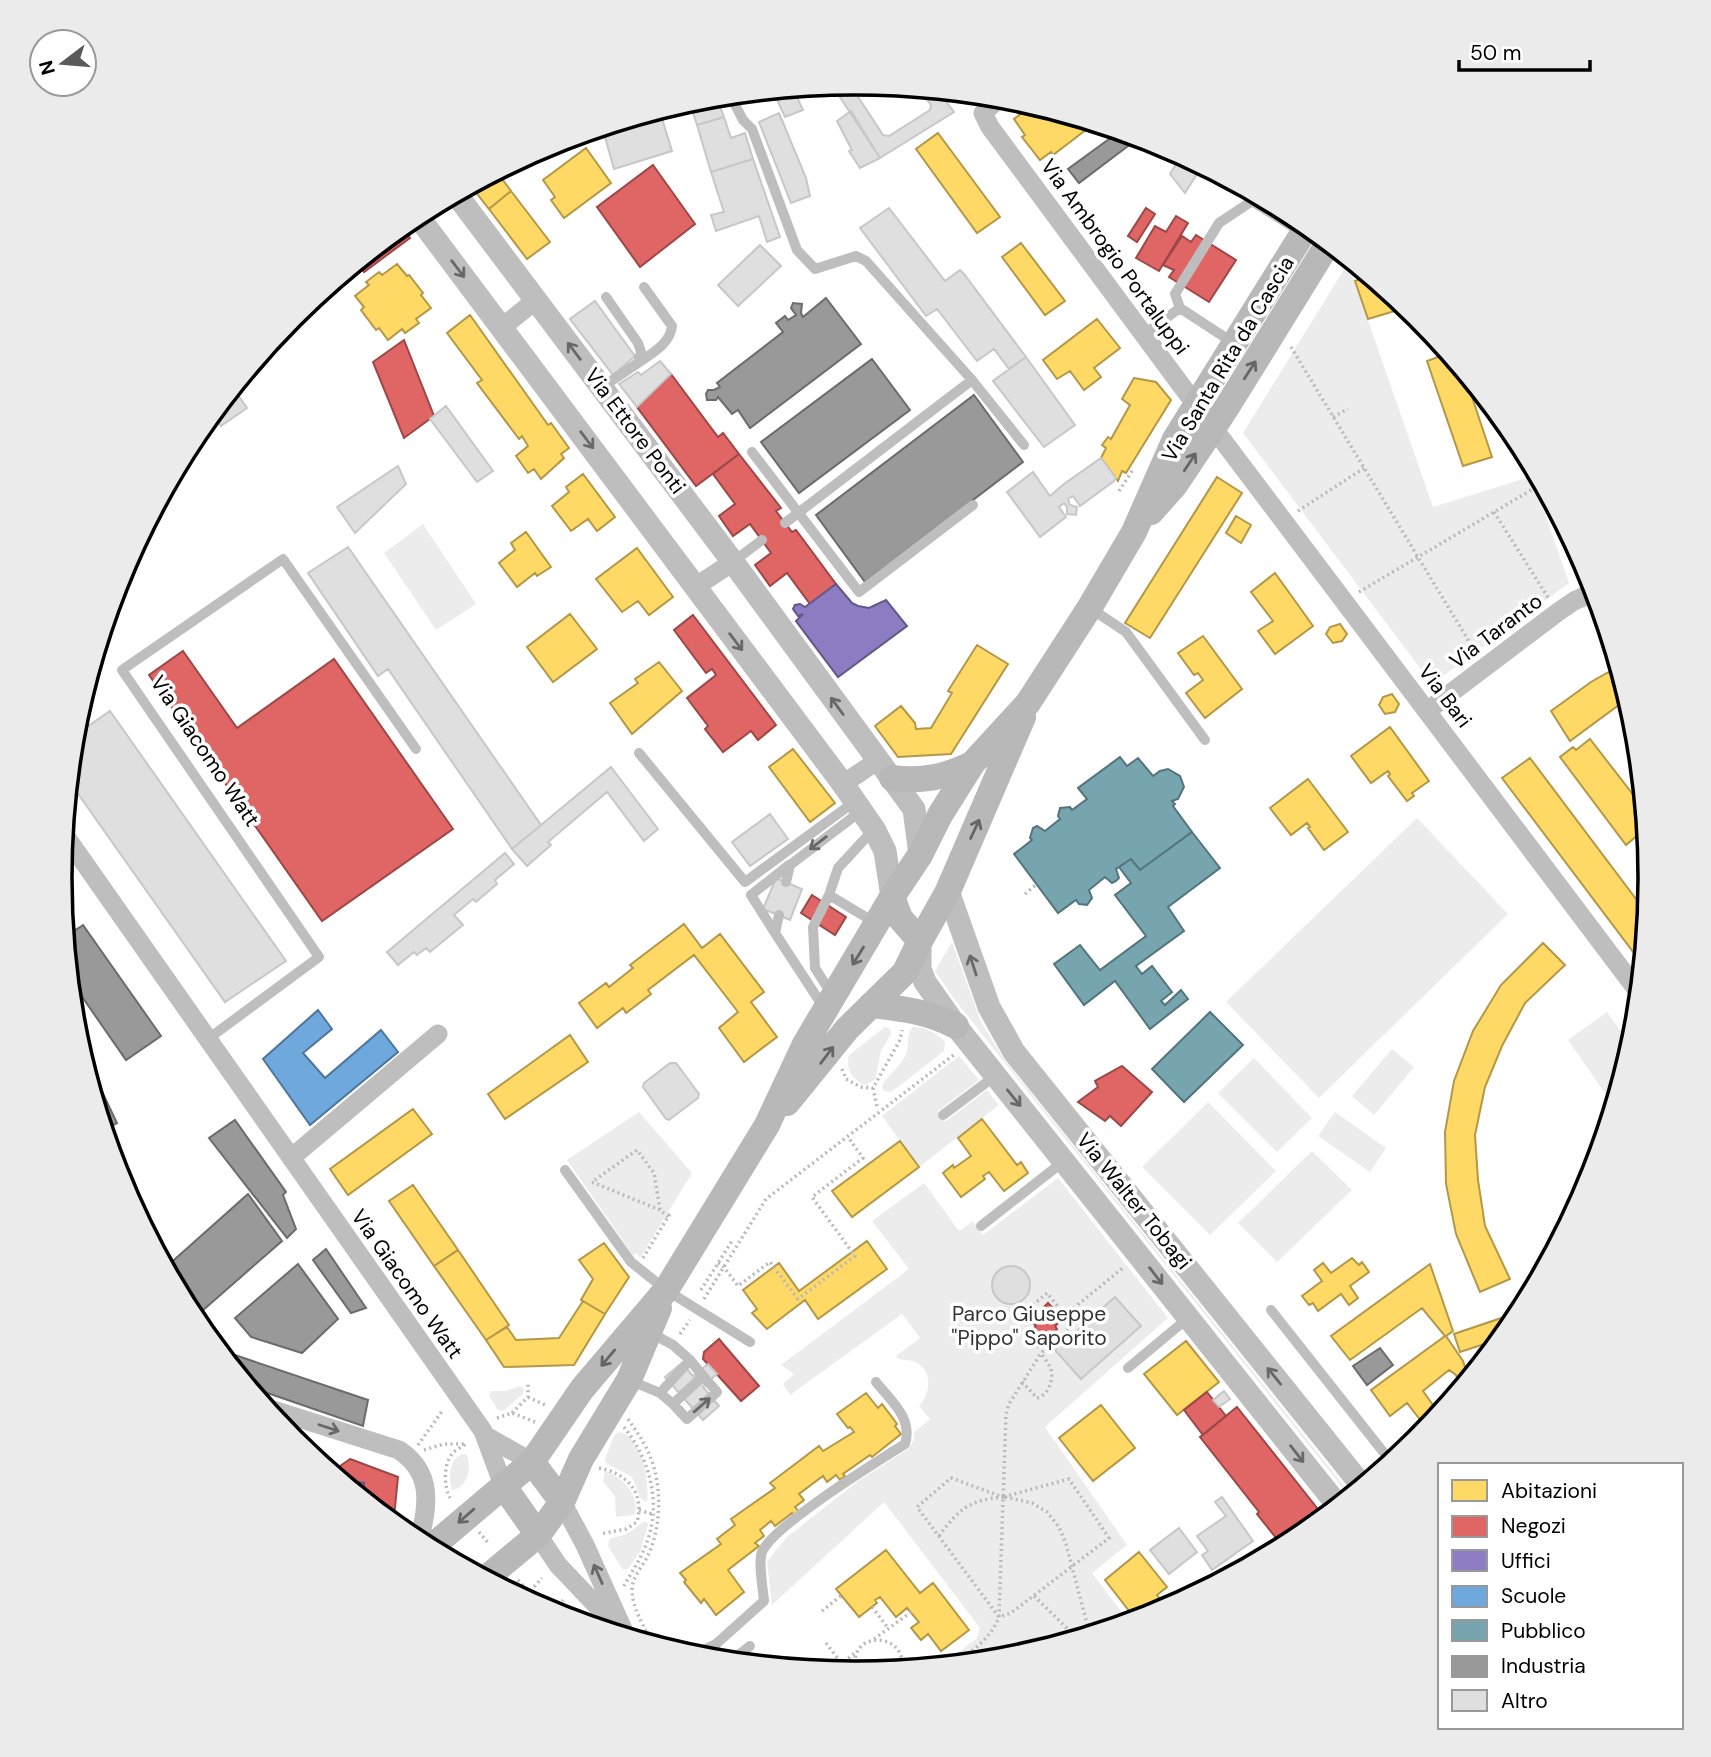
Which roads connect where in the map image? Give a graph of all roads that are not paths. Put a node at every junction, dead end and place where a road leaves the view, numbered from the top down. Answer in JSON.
{"nodes":[{"id":1,"x":735,"y":104,"type":"edge"},
{"id":2,"x":990,"y":107,"type":"edge"},
{"id":3,"x":462,"y":201,"type":"edge"},
{"id":4,"x":1249,"y":201,"type":"edge"},
{"id":5,"x":424,"y":225,"type":"edge"},
{"id":6,"x":1302,"y":235,"type":"edge"},
{"id":7,"x":1324,"y":250,"type":"edge"},
{"id":8,"x":644,"y":287,"type":"dead end"},
{"id":9,"x":606,"y":297,"type":"dead end"},
{"id":10,"x":536,"y":300,"type":"junction"},
{"id":11,"x":1180,"y":309,"type":"junction"},
{"id":12,"x":501,"y":328,"type":"junction"},
{"id":13,"x":1144,"y":334,"type":"junction"},
{"id":14,"x":1235,"y":344,"type":"junction"},
{"id":15,"x":638,"y":363,"type":"junction"},
{"id":16,"x":972,"y":380,"type":"junction"},
{"id":17,"x":602,"y":387,"type":"junction"},
{"id":18,"x":1205,"y":416,"type":"junction"},
{"id":19,"x":1024,"y":445,"type":"dead end"},
{"id":20,"x":752,"y":452,"type":"dead end"},
{"id":21,"x":973,"y":505,"type":"dead end"},
{"id":22,"x":798,"y":512,"type":"junction"},
{"id":23,"x":785,"y":523,"type":"dead end"},
{"id":24,"x":762,"y":540,"type":"dead end"},
{"id":25,"x":733,"y":562,"type":"junction"},
{"id":26,"x":695,"y":587,"type":"junction"},
{"id":27,"x":1586,"y":596,"type":"edge"},
{"id":28,"x":1090,"y":607,"type":"junction"},
{"id":29,"x":1028,"y":703,"type":"junction"},
{"id":30,"x":1427,"y":711,"type":"junction"},
{"id":31,"x":1205,"y":740,"type":"dead end"},
{"id":32,"x":416,"y":749,"type":"dead end"},
{"id":33,"x":639,"y":753,"type":"dead end"},
{"id":34,"x":972,"y":764,"type":"junction"},
{"id":35,"x":885,"y":769,"type":"junction"},
{"id":36,"x":858,"y":806,"type":"junction"},
{"id":37,"x":73,"y":846,"type":"edge"},
{"id":38,"x":920,"y":855,"type":"junction"},
{"id":39,"x":790,"y":864,"type":"junction"},
{"id":40,"x":786,"y":882,"type":"dead end"},
{"id":41,"x":948,"y":891,"type":"junction"},
{"id":42,"x":829,"y":895,"type":"junction"},
{"id":43,"x":892,"y":897,"type":"junction"},
{"id":44,"x":779,"y":915,"type":"dead end"},
{"id":45,"x":878,"y":924,"type":"junction"},
{"id":46,"x":775,"y":933,"type":"junction"},
{"id":47,"x":920,"y":941,"type":"junction"},
{"id":48,"x":1632,"y":984,"type":"edge"},
{"id":49,"x":829,"y":1003,"type":"junction"},
{"id":50,"x":871,"y":1006,"type":"junction"},
{"id":51,"x":956,"y":1026,"type":"junction"},
{"id":52,"x":438,"y":1034,"type":"dead end"},
{"id":53,"x":208,"y":1040,"type":"junction"},
{"id":54,"x":996,"y":1075,"type":"junction"},
{"id":55,"x":943,"y":1115,"type":"dead end"},
{"id":56,"x":767,"y":1125,"type":"junction"},
{"id":57,"x":291,"y":1158,"type":"junction"},
{"id":58,"x":1065,"y":1161,"type":"junction"},
{"id":59,"x":565,"y":1170,"type":"dead end"},
{"id":60,"x":981,"y":1226,"type":"dead end"},
{"id":61,"x":666,"y":1290,"type":"junction"},
{"id":62,"x":1271,"y":1310,"type":"dead end"},
{"id":63,"x":1189,"y":1318,"type":"junction"},
{"id":64,"x":650,"y":1332,"type":"junction"},
{"id":65,"x":750,"y":1342,"type":"dead end"},
{"id":66,"x":690,"y":1360,"type":"junction"},
{"id":67,"x":1128,"y":1368,"type":"dead end"},
{"id":68,"x":703,"y":1377,"type":"junction"},
{"id":69,"x":629,"y":1380,"type":"junction"},
{"id":70,"x":876,"y":1382,"type":"dead end"},
{"id":71,"x":660,"y":1393,"type":"junction"},
{"id":72,"x":674,"y":1404,"type":"junction"},
{"id":73,"x":282,"y":1412,"type":"edge"},
{"id":74,"x":486,"y":1436,"type":"junction"},
{"id":75,"x":1386,"y":1455,"type":"edge"},
{"id":76,"x":532,"y":1462,"type":"junction"},
{"id":77,"x":1357,"y":1480,"type":"edge"},
{"id":78,"x":503,"y":1485,"type":"junction"},
{"id":79,"x":1333,"y":1500,"type":"edge"},
{"id":80,"x":562,"y":1502,"type":"junction"},
{"id":81,"x":421,"y":1531,"type":"edge"},
{"id":82,"x":538,"y":1535,"type":"junction"},
{"id":83,"x":438,"y":1541,"type":"edge"},
{"id":84,"x":493,"y":1572,"type":"edge"},
{"id":85,"x":613,"y":1624,"type":"edge"},
{"id":86,"x":621,"y":1626,"type":"edge"},
{"id":87,"x":750,"y":1646,"type":"dead end"},
{"id":88,"x":708,"y":1648,"type":"edge"},
{"id":89,"x":740,"y":1654,"type":"edge"}],
"edges":[{"from":1,"to":16,"type":"lane"},
{"from":2,"to":13,"type":"street","name":"Via Ambrogio Portaluppi"},
{"from":3,"to":10,"type":"street","name":"Via Ettore Ponti"},
{"from":4,"to":11,"type":"lane"},
{"from":5,"to":12,"type":"street","name":"Via Ettore Ponti","one_way":true},
{"from":6,"to":14,"type":"main road","name":"Via Santa Rita da Cascia"},
{"from":18,"to":7,"type":"main road","name":"Via Santa Rita da Cascia","one_way":true},
{"from":8,"to":15,"type":"lane"},
{"from":9,"to":15,"type":"lane"},
{"from":10,"to":12,"type":"street"},
{"from":17,"to":10,"type":"street","name":"Via Ettore Ponti","one_way":true},
{"from":11,"to":13,"type":"lane"},
{"from":11,"to":14,"type":"lane"},
{"from":12,"to":26,"type":"street","name":"Via Ettore Ponti","one_way":true},
{"from":13,"to":18,"type":"street","name":"Via Ambrogio Portaluppi"},
{"from":14,"to":18,"type":"main road","name":"Via Santa Rita da Cascia"},
{"from":15,"to":17,"type":"lane"},
{"from":16,"to":19,"type":"lane"},
{"from":16,"to":22,"type":"lane"},
{"from":17,"to":25,"type":"street","name":"Via Ettore Ponti"},
{"from":18,"to":28,"type":"main road","name":"Via Santa Rita da Cascia"},
{"from":18,"to":30,"type":"street","name":"Via Bari"},
{"from":20,"to":22,"type":"lane"},
{"from":21,"to":22,"type":"lane"},
{"from":22,"to":23,"type":"lane"},
{"from":24,"to":25,"type":"lane"},
{"from":25,"to":26,"type":"street"},
{"from":35,"to":25,"type":"street","name":"Via Ettore Ponti","one_way":true},
{"from":26,"to":36,"type":"street","name":"Via Ettore Ponti","one_way":true},
{"from":27,"to":30,"type":"street","name":"Via Taranto"},
{"from":28,"to":29,"type":"main road","name":"Via Santa Rita da Cascia"},
{"from":28,"to":31,"type":"lane"},
{"from":29,"to":34,"type":"main road","name":"Via Santa Rita da Cascia"},
{"from":41,"to":29,"type":"main road","name":"Via Santa Rita da Cascia","one_way":true},
{"from":30,"to":48,"type":"street","name":"Via Bari"},
{"from":32,"to":53,"type":"lane","name":"Via Giacomo Watt"},
{"from":33,"to":36,"type":"lane"},
{"from":34,"to":35,"type":"main road"},
{"from":34,"to":38,"type":"main road","name":"Via Santa Rita da Cascia"},
{"from":35,"to":36,"type":"street"},
{"from":35,"to":38,"type":"street","name":"Via Ettore Ponti"},
{"from":36,"to":39,"type":"lane","one_way":true},
{"from":36,"to":42,"type":"lane"},
{"from":36,"to":43,"type":"street","name":"Via Ettore Ponti"},
{"from":37,"to":53,"type":"street","name":"Via Giacomo Watt"},
{"from":38,"to":41,"type":"main road"},
{"from":38,"to":43,"type":"main road","name":"Via Santa Rita da Cascia"},
{"from":39,"to":40,"type":"lane"},
{"from":39,"to":46,"type":"lane"},
{"from":41,"to":47,"type":"main road","name":"Via Santa Rita da Cascia"},
{"from":77,"to":41,"type":"street","name":"Via Walter Tobagi","one_way":true},
{"from":42,"to":45,"type":"lane"},
{"from":42,"to":49,"type":"lane"},
{"from":43,"to":45,"type":"main road"},
{"from":43,"to":47,"type":"main road"},
{"from":44,"to":46,"type":"lane"},
{"from":45,"to":49,"type":"main road","one_way":true},
{"from":46,"to":49,"type":"lane"},
{"from":47,"to":50,"type":"main road"},
{"from":47,"to":51,"type":"street","name":"Via Walter Tobagi"},
{"from":49,"to":56,"type":"main road"},
{"from":50,"to":51,"type":"main road","name":"Via Walter Tobagi"},
{"from":56,"to":50,"type":"main road","one_way":true},
{"from":51,"to":54,"type":"street","name":"Via Walter Tobagi"},
{"from":52,"to":57,"type":"street"},
{"from":53,"to":57,"type":"street","name":"Via Giacomo Watt"},
{"from":54,"to":55,"type":"lane"},
{"from":54,"to":58,"type":"street","name":"Via Walter Tobagi","one_way":true},
{"from":56,"to":61,"type":"main road"},
{"from":57,"to":74,"type":"street","name":"Via Giacomo Watt"},
{"from":58,"to":60,"type":"lane"},
{"from":58,"to":63,"type":"street","name":"Via Walter Tobagi","one_way":true},
{"from":59,"to":61,"type":"lane"},
{"from":61,"to":64,"type":"main road"},
{"from":61,"to":65,"type":"lane"},
{"from":61,"to":76,"type":"main road","one_way":true},
{"from":62,"to":75,"type":"lane"},
{"from":63,"to":67,"type":"lane"},
{"from":63,"to":79,"type":"street","name":"Via Walter Tobagi","one_way":true},
{"from":64,"to":66,"type":"lane"},
{"from":64,"to":69,"type":"main road"},
{"from":66,"to":68,"type":"lane"},
{"from":66,"to":71,"type":"lane"},
{"from":68,"to":72,"type":"lane"},
{"from":72,"to":68,"type":"lane","one_way":true},
{"from":69,"to":71,"type":"lane"},
{"from":69,"to":80,"type":"main road"},
{"from":70,"to":88,"type":"lane"},
{"from":71,"to":72,"type":"lane"},
{"from":73,"to":81,"type":"street","one_way":true},
{"from":74,"to":76,"type":"street"},
{"from":74,"to":78,"type":"street"},
{"from":76,"to":78,"type":"main road"},
{"from":76,"to":80,"type":"main road"},
{"from":78,"to":82,"type":"main road"},
{"from":78,"to":83,"type":"main road","one_way":true},
{"from":80,"to":82,"type":"main road"},
{"from":86,"to":80,"type":"street","one_way":true},
{"from":82,"to":84,"type":"main road"},
{"from":82,"to":85,"type":"street"},
{"from":87,"to":89,"type":"lane"}]}
